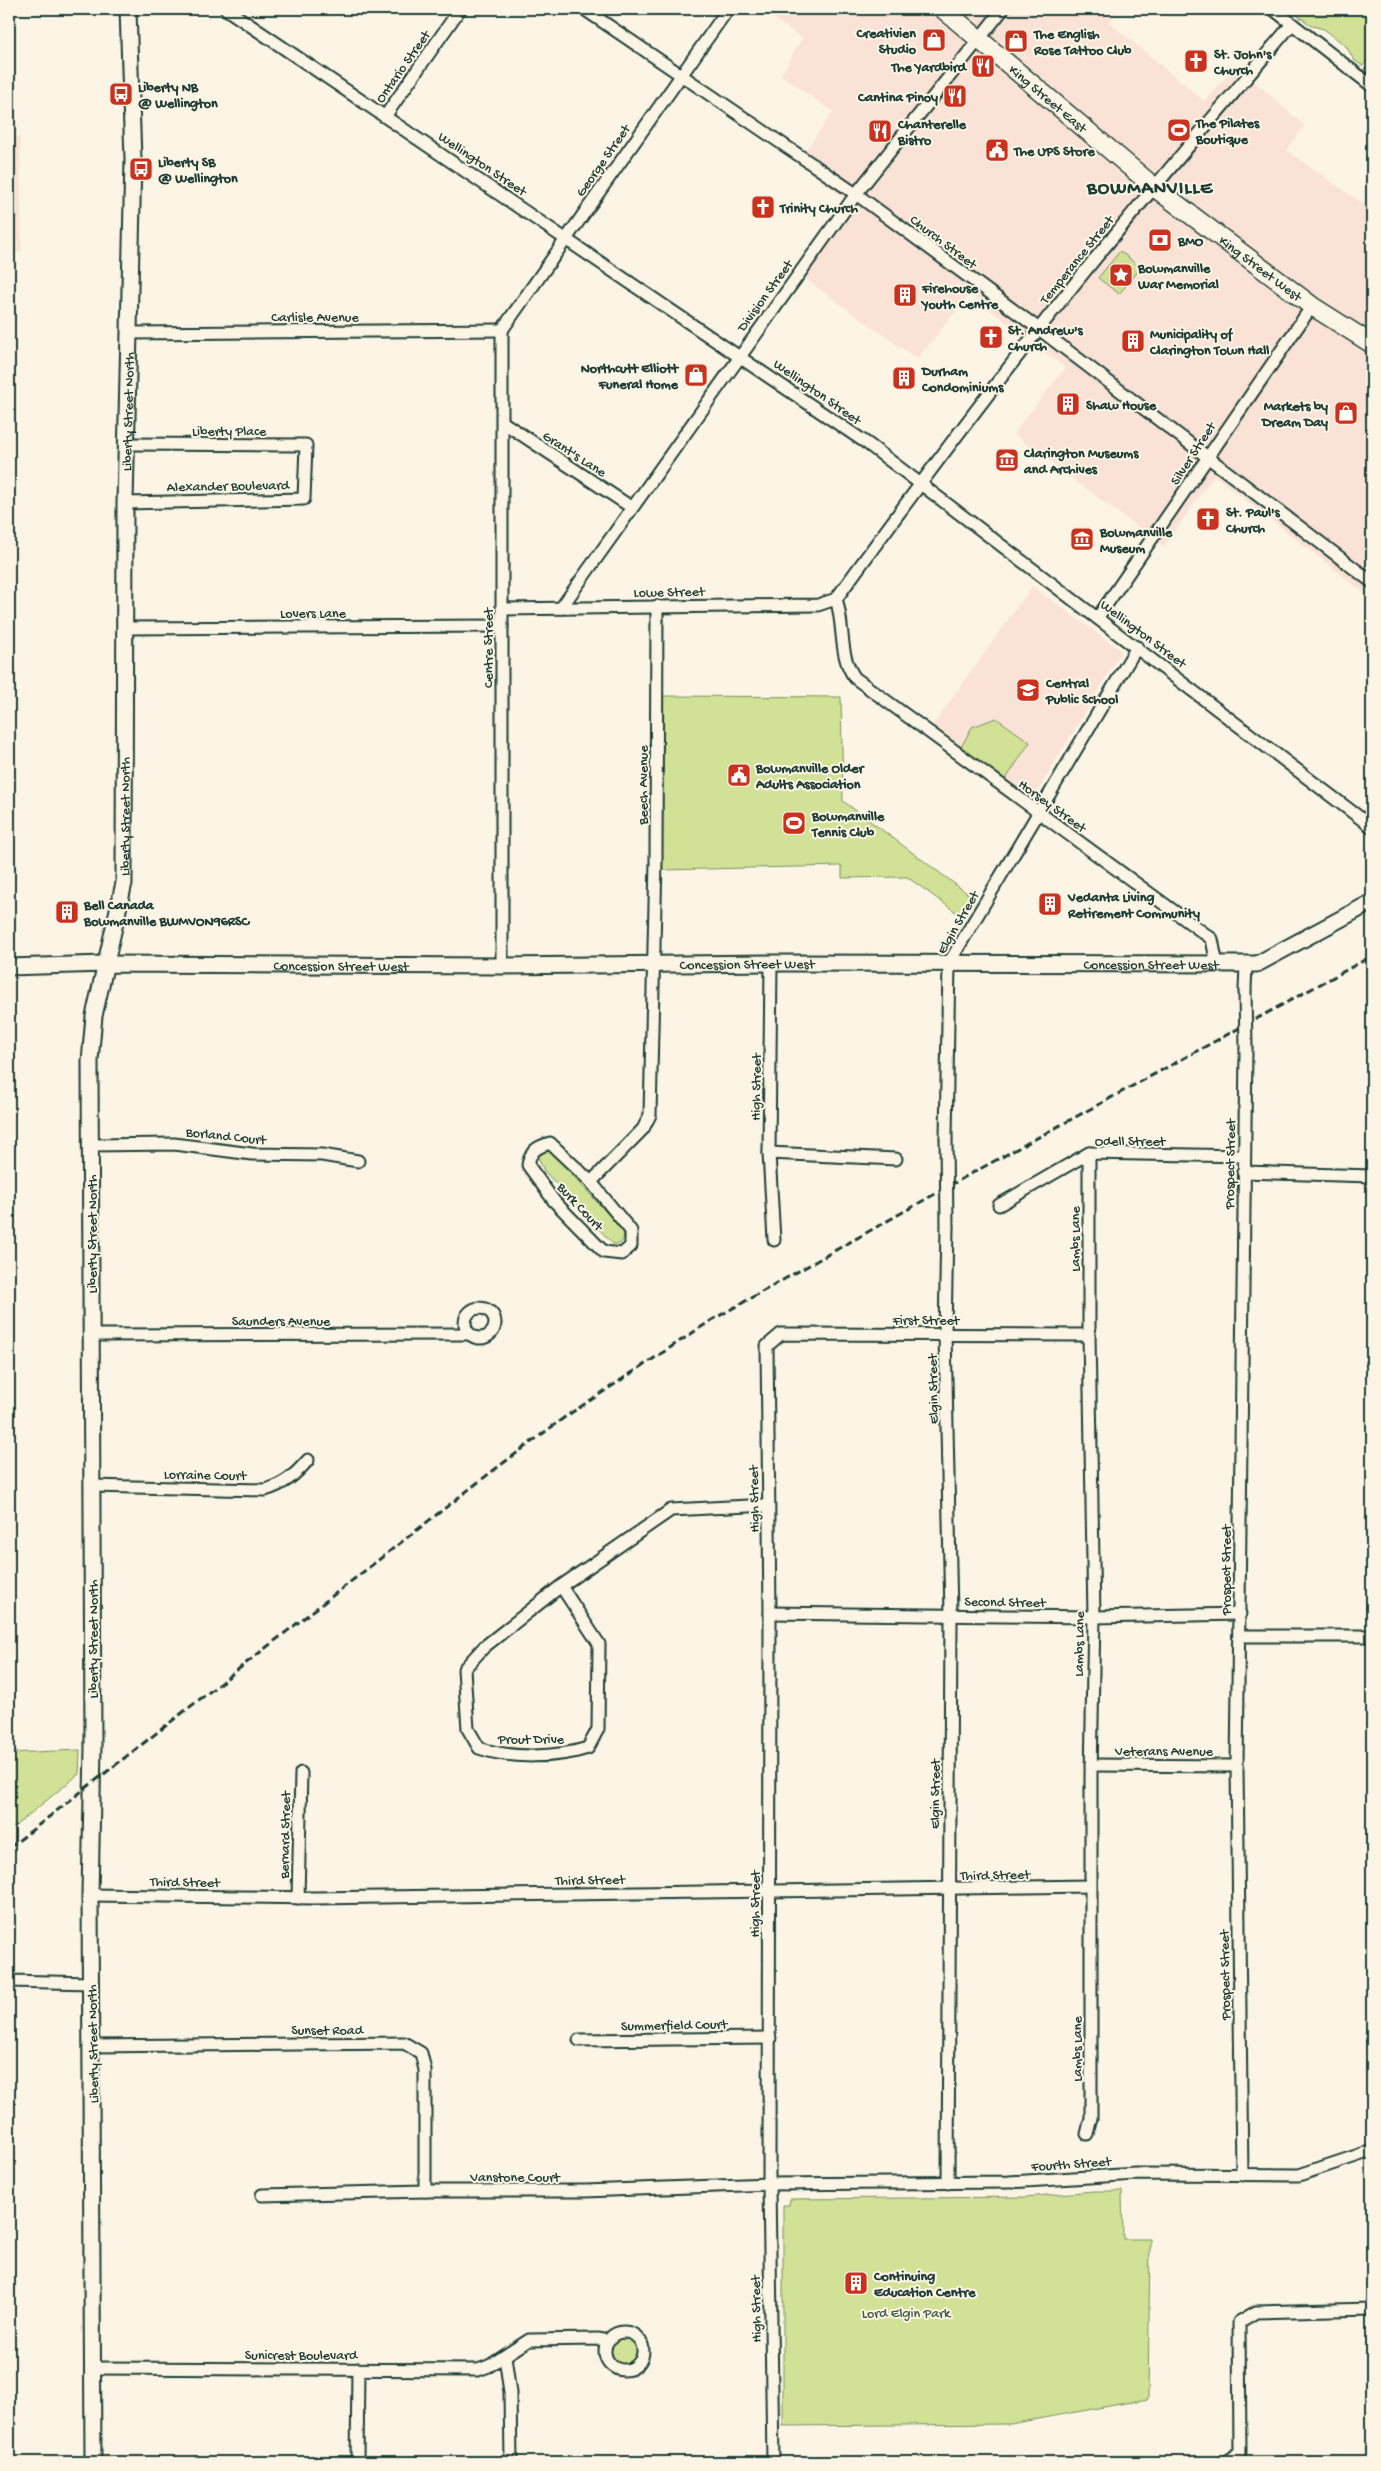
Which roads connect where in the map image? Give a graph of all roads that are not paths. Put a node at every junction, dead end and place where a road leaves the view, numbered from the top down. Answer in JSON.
{"nodes":[{"id":1,"x":128,"y":9,"type":"edge"},
{"id":2,"x":226,"y":9,"type":"edge"},
{"id":3,"x":460,"y":9,"type":"edge"},
{"id":4,"x":584,"y":9,"type":"edge"},
{"id":5,"x":728,"y":9,"type":"edge"},
{"id":6,"x":943,"y":9,"type":"edge"},
{"id":7,"x":1003,"y":9,"type":"edge"},
{"id":8,"x":1273,"y":9,"type":"edge"},
{"id":9,"x":1292,"y":24,"type":"junction"},
{"id":10,"x":979,"y":38,"type":"junction"},
{"id":11,"x":681,"y":74,"type":"junction"},
{"id":12,"x":1372,"y":86,"type":"edge"},
{"id":13,"x":386,"y":115,"type":"junction"},
{"id":14,"x":1154,"y":187,"type":"junction"},
{"id":15,"x":856,"y":194,"type":"junction"},
{"id":16,"x":566,"y":237,"type":"junction"},
{"id":17,"x":1312,"y":306,"type":"junction"},
{"id":18,"x":1039,"y":329,"type":"junction"},
{"id":19,"x":502,"y":330,"type":"junction"},
{"id":20,"x":128,"y":333,"type":"junction"},
{"id":21,"x":1372,"y":344,"type":"edge"},
{"id":22,"x":740,"y":355,"type":"junction"},
{"id":23,"x":504,"y":423,"type":"junction"},
{"id":24,"x":126,"y":444,"type":"junction"},
{"id":25,"x":1208,"y":458,"type":"junction"},
{"id":26,"x":306,"y":471,"type":"joint"},
{"id":27,"x":921,"y":484,"type":"junction"},
{"id":28,"x":125,"y":503,"type":"junction"},
{"id":29,"x":631,"y":507,"type":"junction"},
{"id":30,"x":1372,"y":582,"type":"edge"},
{"id":31,"x":836,"y":599,"type":"junction"},
{"id":32,"x":657,"y":606,"type":"junction"},
{"id":33,"x":561,"y":608,"type":"junction"},
{"id":34,"x":502,"y":610,"type":"junction"},
{"id":35,"x":1098,"y":617,"type":"junction"},
{"id":36,"x":502,"y":626,"type":"junction"},
{"id":37,"x":124,"y":628,"type":"junction"},
{"id":38,"x":1137,"y":647,"type":"junction"},
{"id":39,"x":1038,"y":814,"type":"junction"},
{"id":40,"x":1372,"y":827,"type":"edge"},
{"id":41,"x":1372,"y":902,"type":"edge"},
{"id":42,"x":771,"y":963,"type":"junction"},
{"id":43,"x":949,"y":963,"type":"junction"},
{"id":44,"x":105,"y":964,"type":"junction"},
{"id":45,"x":654,"y":965,"type":"junction"},
{"id":46,"x":1217,"y":965,"type":"junction"},
{"id":47,"x":1246,"y":965,"type":"junction"},
{"id":48,"x":9,"y":966,"type":"edge"},
{"id":49,"x":502,"y":966,"type":"junction"},
{"id":50,"x":91,"y":1145,"type":"junction"},
{"id":51,"x":768,"y":1153,"type":"junction"},
{"id":52,"x":1089,"y":1154,"type":"junction"},
{"id":53,"x":1244,"y":1156,"type":"junction"},
{"id":54,"x":896,"y":1159,"type":"dead end"},
{"id":55,"x":358,"y":1161,"type":"dead end"},
{"id":56,"x":1243,"y":1172,"type":"junction"},
{"id":57,"x":1372,"y":1176,"type":"edge"},
{"id":58,"x":591,"y":1182,"type":"junction"},
{"id":59,"x":999,"y":1205,"type":"dead end"},
{"id":60,"x":774,"y":1240,"type":"dead end"},
{"id":61,"x":470,"y":1334,"type":"dead end"},
{"id":62,"x":946,"y":1334,"type":"junction"},
{"id":63,"x":1089,"y":1334,"type":"junction"},
{"id":64,"x":92,"y":1335,"type":"junction"},
{"id":65,"x":767,"y":1346,"type":"joint"},
{"id":66,"x":308,"y":1460,"type":"dead end"},
{"id":67,"x":91,"y":1486,"type":"junction"},
{"id":68,"x":768,"y":1505,"type":"junction"},
{"id":69,"x":561,"y":1586,"type":"junction"},
{"id":70,"x":770,"y":1612,"type":"junction"},
{"id":71,"x":1240,"y":1614,"type":"junction"},
{"id":72,"x":951,"y":1615,"type":"junction"},
{"id":73,"x":1094,"y":1617,"type":"junction"},
{"id":74,"x":1240,"y":1636,"type":"junction"},
{"id":75,"x":1372,"y":1636,"type":"edge"},
{"id":76,"x":1091,"y":1765,"type":"junction"},
{"id":77,"x":1237,"y":1766,"type":"junction"},
{"id":78,"x":301,"y":1773,"type":"dead end"},
{"id":79,"x":1090,"y":1886,"type":"junction"},
{"id":80,"x":949,"y":1890,"type":"junction"},
{"id":81,"x":768,"y":1892,"type":"junction"},
{"id":82,"x":90,"y":1895,"type":"junction"},
{"id":83,"x":298,"y":1898,"type":"junction"},
{"id":84,"x":9,"y":1981,"type":"edge"},
{"id":85,"x":91,"y":1983,"type":"junction"},
{"id":86,"x":770,"y":2038,"type":"junction"},
{"id":87,"x":579,"y":2040,"type":"dead end"},
{"id":88,"x":92,"y":2046,"type":"junction"},
{"id":89,"x":1087,"y":2134,"type":"dead end"},
{"id":90,"x":1372,"y":2153,"type":"edge"},
{"id":91,"x":1242,"y":2174,"type":"junction"},
{"id":92,"x":948,"y":2183,"type":"junction"},
{"id":93,"x":768,"y":2184,"type":"junction"},
{"id":94,"x":425,"y":2191,"type":"junction"},
{"id":95,"x":262,"y":2195,"type":"dead end"},
{"id":96,"x":1372,"y":2309,"type":"edge"},
{"id":97,"x":608,"y":2341,"type":"dead end"},
{"id":98,"x":505,"y":2356,"type":"junction"},
{"id":99,"x":94,"y":2368,"type":"junction"},
{"id":100,"x":358,"y":2369,"type":"junction"},
{"id":101,"x":93,"y":2462,"type":"edge"},
{"id":102,"x":357,"y":2462,"type":"edge"},
{"id":103,"x":511,"y":2462,"type":"edge"},
{"id":104,"x":773,"y":2462,"type":"edge"},
{"id":105,"x":1227,"y":2462,"type":"edge"}],
"edges":[{"from":1,"to":20,"type":"main road","name":"Liberty Street North"},
{"from":2,"to":13,"type":"street","name":"Wellington Street"},
{"from":3,"to":13,"type":"street","name":"Ontario Street"},
{"from":4,"to":11,"type":"street","name":"Church Street"},
{"from":5,"to":11,"type":"street","name":"George Street"},
{"from":6,"to":10,"type":"main road","name":"King Street East"},
{"from":7,"to":10,"type":"street","name":"Division Street"},
{"from":8,"to":9,"type":"street"},
{"from":9,"to":12,"type":"street"},
{"from":9,"to":14,"type":"street","name":"Temperance Street"},
{"from":10,"to":14,"type":"main road","name":"King Street East"},
{"from":10,"to":15,"type":"street","name":"Division Street"},
{"from":11,"to":15,"type":"street","name":"Church Street"},
{"from":11,"to":16,"type":"street","name":"George Street"},
{"from":13,"to":16,"type":"street","name":"Wellington Street"},
{"from":14,"to":17,"type":"main road","name":"King Street West"},
{"from":14,"to":18,"type":"street","name":"Temperance Street"},
{"from":15,"to":18,"type":"street","name":"Church Street"},
{"from":15,"to":22,"type":"street","name":"Division Street"},
{"from":16,"to":19,"type":"street","name":"George Street"},
{"from":16,"to":22,"type":"street","name":"Wellington Street"},
{"from":17,"to":21,"type":"main road","name":"King Street West"},
{"from":17,"to":25,"type":"street","name":"Silver Street"},
{"from":18,"to":25,"type":"street","name":"Church Street"},
{"from":18,"to":27,"type":"street","name":"Temperance Street"},
{"from":19,"to":20,"type":"street","name":"Carlisle Avenue"},
{"from":19,"to":23,"type":"street","name":"Centre Street"},
{"from":20,"to":24,"type":"main road","name":"Liberty Street North"},
{"from":22,"to":27,"type":"street","name":"Wellington Street"},
{"from":22,"to":29,"type":"street","name":"Division Street"},
{"from":23,"to":29,"type":"street","name":"Grant's Lane"},
{"from":23,"to":34,"type":"street","name":"Centre Street"},
{"from":24,"to":26,"type":"street","name":"Liberty Place"},
{"from":24,"to":28,"type":"main road","name":"Liberty Street North"},
{"from":25,"to":30,"type":"street","name":"Church Street"},
{"from":25,"to":35,"type":"street","name":"Silver Street"},
{"from":26,"to":28,"type":"street","name":"Alexander Boulevard"},
{"from":27,"to":31,"type":"street","name":"Temperance Street"},
{"from":27,"to":35,"type":"street","name":"Wellington Street"},
{"from":28,"to":37,"type":"main road","name":"Liberty Street North"},
{"from":29,"to":33,"type":"street","name":"Division Street"},
{"from":31,"to":32,"type":"street","name":"Lowe Street"},
{"from":31,"to":39,"type":"street","name":"Horsey Street"},
{"from":32,"to":33,"type":"street","name":"Lowe Street"},
{"from":32,"to":45,"type":"street","name":"Beech Avenue"},
{"from":33,"to":34,"type":"street","name":"Lowe Street"},
{"from":34,"to":36,"type":"street","name":"Centre Street"},
{"from":35,"to":38,"type":"street","name":"Wellington Street"},
{"from":36,"to":37,"type":"street","name":"Lovers Lane"},
{"from":36,"to":49,"type":"street","name":"Centre Street"},
{"from":37,"to":44,"type":"main road","name":"Liberty Street North"},
{"from":38,"to":39,"type":"street","name":"Elgin Street"},
{"from":38,"to":40,"type":"street","name":"Wellington Street"},
{"from":39,"to":43,"type":"street","name":"Elgin Street"},
{"from":39,"to":46,"type":"street","name":"Horsey Street"},
{"from":41,"to":47,"type":"main road","name":"Concession Street West"},
{"from":42,"to":43,"type":"main road","name":"Concession Street West"},
{"from":42,"to":45,"type":"main road","name":"Concession Street West"},
{"from":42,"to":51,"type":"street","name":"High Street"},
{"from":43,"to":46,"type":"main road","name":"Concession Street West"},
{"from":43,"to":62,"type":"street","name":"Elgin Street","bridge":true},
{"from":44,"to":48,"type":"main road","name":"Concession Street West"},
{"from":44,"to":49,"type":"main road","name":"Concession Street West"},
{"from":44,"to":50,"type":"main road","name":"Liberty Street North"},
{"from":45,"to":49,"type":"main road","name":"Concession Street West"},
{"from":45,"to":58,"type":"street","name":"Burk Court"},
{"from":46,"to":47,"type":"main road","name":"Concession Street West"},
{"from":47,"to":53,"type":"street","name":"Prospect Street","bridge":true},
{"from":50,"to":55,"type":"street","name":"Borland Court"},
{"from":50,"to":64,"type":"main road","name":"Liberty Street North"},
{"from":51,"to":54,"type":"street"},
{"from":51,"to":60,"type":"street","name":"High Street"},
{"from":52,"to":53,"type":"street","name":"Odell Street"},
{"from":52,"to":59,"type":"street","name":"Odell Street"},
{"from":52,"to":63,"type":"street","name":"Lambs Lane"},
{"from":53,"to":56,"type":"street","name":"Prospect Street"},
{"from":56,"to":57,"type":"street"},
{"from":56,"to":71,"type":"street","name":"Prospect Street"},
{"from":58,"to":58,"type":"street","name":"Burk Court"},
{"from":61,"to":64,"type":"street","name":"Saunders Avenue"},
{"from":62,"to":63,"type":"street","name":"First Street"},
{"from":62,"to":65,"type":"street","name":"First Street"},
{"from":62,"to":72,"type":"street","name":"Elgin Street"},
{"from":63,"to":73,"type":"street","name":"Lambs Lane"},
{"from":64,"to":67,"type":"main road","name":"Liberty Street North"},
{"from":65,"to":68,"type":"street","name":"High Street"},
{"from":66,"to":67,"type":"street","name":"Lorraine Court"},
{"from":67,"to":82,"type":"main road","name":"Liberty Street North"},
{"from":68,"to":69,"type":"street","name":"Prout Drive"},
{"from":68,"to":70,"type":"street","name":"High Street"},
{"from":69,"to":69,"type":"street","name":"Prout Drive"},
{"from":70,"to":72,"type":"street","name":"Second Street"},
{"from":70,"to":81,"type":"street","name":"High Street"},
{"from":71,"to":73,"type":"street","name":"Second Street"},
{"from":71,"to":74,"type":"street","name":"Prospect Street"},
{"from":72,"to":73,"type":"street","name":"Second Street"},
{"from":72,"to":80,"type":"street","name":"Elgin Street"},
{"from":73,"to":76,"type":"street","name":"Lambs Lane"},
{"from":74,"to":75,"type":"street"},
{"from":74,"to":77,"type":"street","name":"Prospect Street"},
{"from":76,"to":77,"type":"street","name":"Veterans Avenue"},
{"from":76,"to":79,"type":"street","name":"Lambs Lane"},
{"from":77,"to":91,"type":"street","name":"Prospect Street"},
{"from":78,"to":83,"type":"street","name":"Bernard Street"},
{"from":79,"to":80,"type":"street","name":"Third Street"},
{"from":79,"to":89,"type":"street","name":"Lambs Lane"},
{"from":80,"to":81,"type":"street","name":"Third Street"},
{"from":80,"to":92,"type":"street","name":"Elgin Street"},
{"from":81,"to":83,"type":"street","name":"Third Street"},
{"from":81,"to":86,"type":"street","name":"High Street"},
{"from":82,"to":83,"type":"street","name":"Third Street"},
{"from":82,"to":85,"type":"main road","name":"Liberty Street North"},
{"from":84,"to":85,"type":"street"},
{"from":85,"to":88,"type":"main road","name":"Liberty Street North"},
{"from":86,"to":87,"type":"street","name":"Summerfield Court"},
{"from":86,"to":93,"type":"street","name":"High Street"},
{"from":88,"to":94,"type":"street","name":"Sunset Road"},
{"from":88,"to":99,"type":"main road","name":"Liberty Street North"},
{"from":90,"to":91,"type":"street","name":"Fourth Street"},
{"from":91,"to":92,"type":"street","name":"Fourth Street"},
{"from":92,"to":93,"type":"street","name":"Fourth Street"},
{"from":93,"to":94,"type":"street","name":"Vanstone Court"},
{"from":93,"to":104,"type":"street","name":"High Street"},
{"from":94,"to":95,"type":"street","name":"Vanstone Court"},
{"from":96,"to":105,"type":"street"},
{"from":97,"to":98,"type":"street","name":"Sunicrest Boulevard"},
{"from":98,"to":100,"type":"street","name":"Sunicrest Boulevard"},
{"from":98,"to":103,"type":"street"},
{"from":99,"to":100,"type":"street","name":"Sunicrest Boulevard"},
{"from":99,"to":101,"type":"main road","name":"Liberty Street North"},
{"from":100,"to":102,"type":"street"}]}
